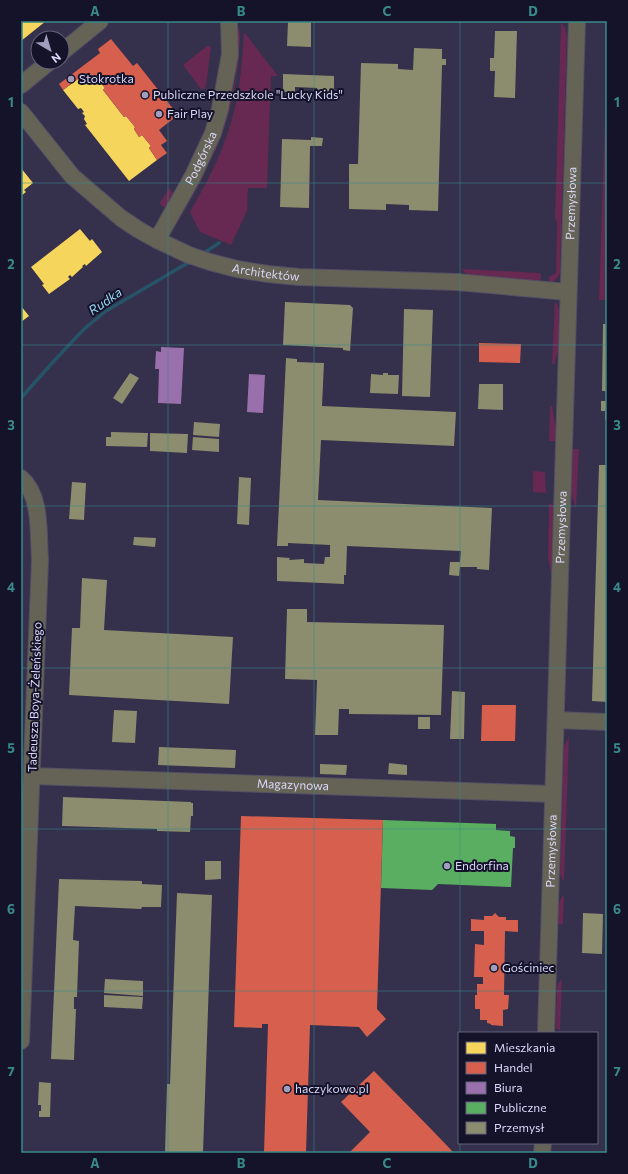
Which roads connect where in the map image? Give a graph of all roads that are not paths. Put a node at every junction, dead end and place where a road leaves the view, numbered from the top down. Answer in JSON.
{"nodes":[{"id":1,"x":229,"y":21,"type":"edge"},
{"id":2,"x":577,"y":21,"type":"edge"},
{"id":3,"x":94,"y":23,"type":"edge"},
{"id":4,"x":70,"y":45,"type":"edge"},
{"id":5,"x":39,"y":70,"type":"edge"},
{"id":6,"x":21,"y":85,"type":"edge"},
{"id":7,"x":21,"y":112,"type":"edge"},
{"id":8,"x":158,"y":240,"type":"junction"},
{"id":9,"x":568,"y":292,"type":"junction"},
{"id":10,"x":21,"y":478,"type":"edge"},
{"id":11,"x":556,"y":720,"type":"junction"},
{"id":12,"x":607,"y":722,"type":"edge"},
{"id":13,"x":32,"y":776,"type":"junction"},
{"id":14,"x":553,"y":794,"type":"junction"},
{"id":15,"x":546,"y":1032,"type":"edge"},
{"id":16,"x":21,"y":1041,"type":"edge"}],
"edges":[{"from":1,"to":8,"type":"street","name":"Podgórska"},
{"from":2,"to":9,"type":"street","name":"Przemysłowa"},
{"from":3,"to":4,"type":"street"},
{"from":5,"to":6,"type":"street"},
{"from":7,"to":8,"type":"street","name":"Architektów"},
{"from":8,"to":9,"type":"street","name":"Architektów"},
{"from":9,"to":11,"type":"street","name":"Przemysłowa"},
{"from":10,"to":13,"type":"street","name":"Tadeusza Boya-Żeleńskiego"},
{"from":11,"to":12,"type":"street"},
{"from":11,"to":14,"type":"street","name":"Przemysłowa"},
{"from":13,"to":14,"type":"street","name":"Magazynowa"},
{"from":13,"to":16,"type":"street","name":"Tadeusza Boya-Żeleńskiego"},
{"from":14,"to":15,"type":"street","name":"Przemysłowa"}]}
